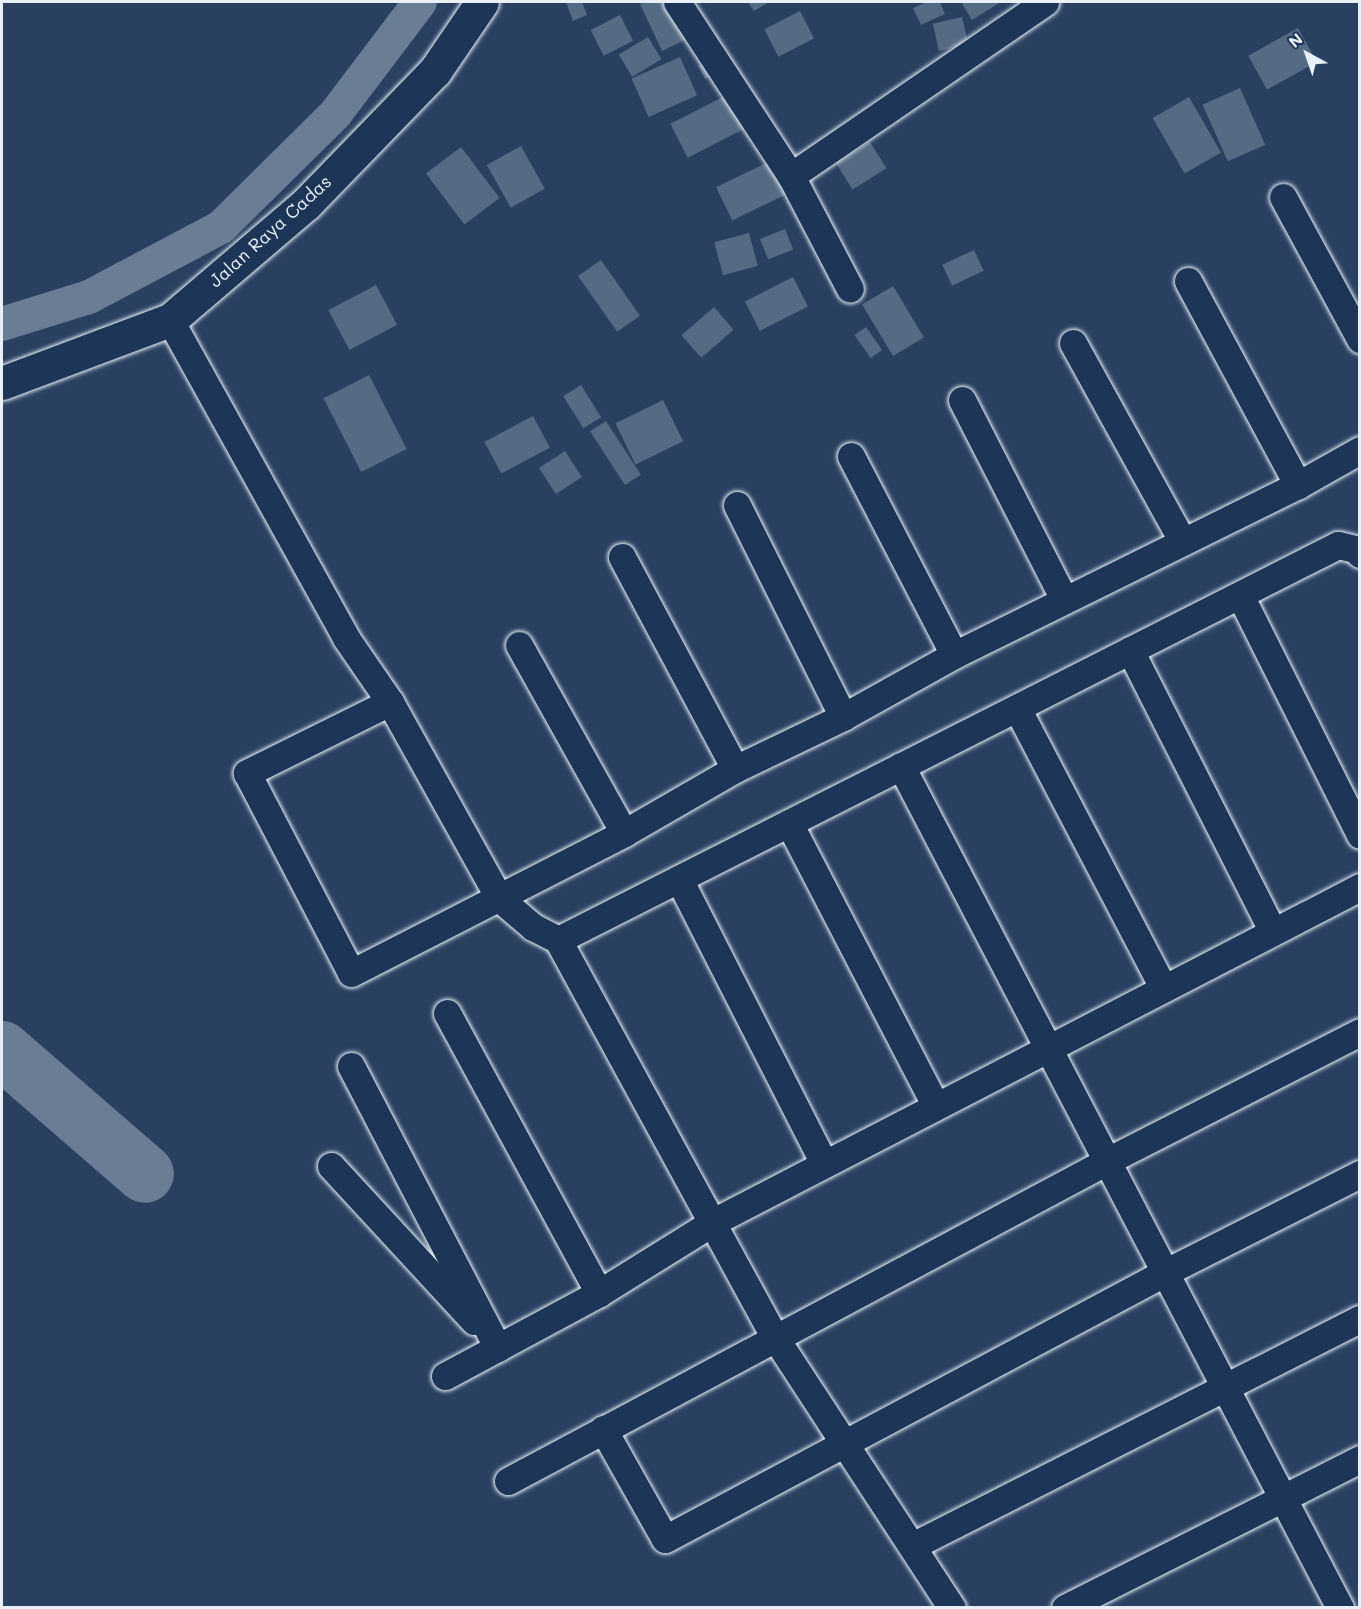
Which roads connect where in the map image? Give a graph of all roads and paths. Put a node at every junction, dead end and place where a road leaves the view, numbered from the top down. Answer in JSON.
{"nodes":[{"id":1,"x":482,"y":2,"type":"edge"},
{"id":2,"x":677,"y":2,"type":"edge"},
{"id":3,"x":1045,"y":2,"type":"edge"},
{"id":4,"x":791,"y":176,"type":"junction"},
{"id":5,"x":1283,"y":197,"type":"dead end"},
{"id":6,"x":1188,"y":282,"type":"dead end"},
{"id":7,"x":850,"y":289,"type":"dead end"},
{"id":8,"x":170,"y":320,"type":"junction"},
{"id":9,"x":1359,"y":339,"type":"edge"},
{"id":10,"x":1073,"y":343,"type":"dead end"},
{"id":11,"x":2,"y":383,"type":"edge"},
{"id":12,"x":962,"y":400,"type":"dead end"},
{"id":13,"x":1359,"y":450,"type":"edge"},
{"id":14,"x":851,"y":456,"type":"dead end"},
{"id":15,"x":1298,"y":485,"type":"junction"},
{"id":16,"x":737,"y":505,"type":"dead end"},
{"id":17,"x":1183,"y":542,"type":"junction"},
{"id":18,"x":1359,"y":554,"type":"edge"},
{"id":19,"x":622,"y":557,"type":"dead end"},
{"id":20,"x":1240,"y":595,"type":"junction"},
{"id":21,"x":1064,"y":600,"type":"junction"},
{"id":22,"x":519,"y":645,"type":"dead end"},
{"id":23,"x":1130,"y":650,"type":"junction"},
{"id":24,"x":954,"y":656,"type":"junction"},
{"id":25,"x":390,"y":702,"type":"junction"},
{"id":26,"x":1017,"y":708,"type":"junction"},
{"id":27,"x":843,"y":717,"type":"junction"},
{"id":28,"x":901,"y":766,"type":"junction"},
{"id":29,"x":735,"y":770,"type":"junction"},
{"id":30,"x":789,"y":823,"type":"junction"},
{"id":31,"x":624,"y":833,"type":"junction"},
{"id":32,"x":1359,"y":835,"type":"edge"},
{"id":33,"x":679,"y":879,"type":"junction"},
{"id":34,"x":1359,"y":887,"type":"edge"},
{"id":35,"x":500,"y":898,"type":"junction"},
{"id":36,"x":1272,"y":930,"type":"junction"},
{"id":37,"x":558,"y":940,"type":"junction"},
{"id":38,"x":1163,"y":987,"type":"junction"},
{"id":39,"x":447,"y":1013,"type":"dead end"},
{"id":40,"x":1359,"y":1032,"type":"edge"},
{"id":41,"x":1048,"y":1046,"type":"junction"},
{"id":42,"x":351,"y":1066,"type":"dead end"},
{"id":43,"x":935,"y":1105,"type":"junction"},
{"id":44,"x":1107,"y":1161,"type":"junction"},
{"id":45,"x":824,"y":1163,"type":"junction"},
{"id":46,"x":331,"y":1166,"type":"dead end"},
{"id":47,"x":1359,"y":1174,"type":"edge"},
{"id":48,"x":713,"y":1221,"type":"junction"},
{"id":49,"x":1164,"y":1273,"type":"junction"},
{"id":50,"x":599,"y":1293,"type":"junction"},
{"id":51,"x":1359,"y":1319,"type":"edge"},
{"id":52,"x":774,"y":1336,"type":"junction"},
{"id":53,"x":498,"y":1348,"type":"junction"},
{"id":54,"x":445,"y":1376,"type":"dead end"},
{"id":55,"x":1225,"y":1386,"type":"junction"},
{"id":56,"x":603,"y":1429,"type":"junction"},
{"id":57,"x":842,"y":1443,"type":"junction"},
{"id":58,"x":1359,"y":1459,"type":"edge"},
{"id":59,"x":508,"y":1481,"type":"dead end"},
{"id":60,"x":1281,"y":1497,"type":"junction"},
{"id":61,"x":914,"y":1545,"type":"junction"},
{"id":62,"x":952,"y":1608,"type":"edge"},
{"id":63,"x":1065,"y":1608,"type":"edge"},
{"id":64,"x":1340,"y":1608,"type":"edge"}],
"edges":[{"from":1,"to":8,"type":"street","name":"Jalan Raya Cadas"},
{"from":2,"to":4,"type":"street"},
{"from":3,"to":4,"type":"street"},
{"from":4,"to":7,"type":"street"},
{"from":5,"to":9,"type":"street"},
{"from":6,"to":15,"type":"street"},
{"from":8,"to":11,"type":"street","name":"Jalan Raya Cadas"},
{"from":8,"to":25,"type":"street"},
{"from":10,"to":17,"type":"street"},
{"from":12,"to":21,"type":"street"},
{"from":13,"to":15,"type":"street"},
{"from":14,"to":24,"type":"street"},
{"from":15,"to":17,"type":"street"},
{"from":16,"to":27,"type":"street"},
{"from":17,"to":21,"type":"street"},
{"from":18,"to":20,"type":"street"},
{"from":19,"to":29,"type":"street"},
{"from":20,"to":23,"type":"street"},
{"from":20,"to":32,"type":"street"},
{"from":21,"to":24,"type":"street"},
{"from":22,"to":31,"type":"street"},
{"from":23,"to":26,"type":"street"},
{"from":23,"to":36,"type":"street"},
{"from":24,"to":27,"type":"street"},
{"from":25,"to":35,"type":"street"},
{"from":25,"to":35,"type":"street"},
{"from":26,"to":28,"type":"street"},
{"from":26,"to":38,"type":"street"},
{"from":27,"to":29,"type":"street"},
{"from":28,"to":30,"type":"street"},
{"from":28,"to":41,"type":"street"},
{"from":29,"to":31,"type":"street"},
{"from":30,"to":33,"type":"street"},
{"from":30,"to":43,"type":"street"},
{"from":31,"to":35,"type":"street"},
{"from":33,"to":37,"type":"street"},
{"from":33,"to":45,"type":"street"},
{"from":34,"to":36,"type":"street"},
{"from":35,"to":37,"type":"street"},
{"from":36,"to":38,"type":"street"},
{"from":37,"to":48,"type":"street"},
{"from":38,"to":41,"type":"street"},
{"from":39,"to":50,"type":"street"},
{"from":40,"to":44,"type":"street"},
{"from":41,"to":43,"type":"street"},
{"from":41,"to":44,"type":"street"},
{"from":42,"to":53,"type":"street"},
{"from":43,"to":45,"type":"street"},
{"from":44,"to":49,"type":"street"},
{"from":44,"to":52,"type":"street"},
{"from":45,"to":48,"type":"street"},
{"from":46,"to":53,"type":"street"},
{"from":47,"to":49,"type":"street"},
{"from":48,"to":50,"type":"street"},
{"from":48,"to":52,"type":"street"},
{"from":49,"to":55,"type":"street"},
{"from":49,"to":57,"type":"street"},
{"from":50,"to":53,"type":"street"},
{"from":51,"to":55,"type":"street"},
{"from":52,"to":56,"type":"street"},
{"from":52,"to":57,"type":"street"},
{"from":53,"to":54,"type":"street"},
{"from":55,"to":60,"type":"street"},
{"from":55,"to":61,"type":"street"},
{"from":56,"to":57,"type":"street"},
{"from":56,"to":59,"type":"street"},
{"from":57,"to":61,"type":"street"},
{"from":58,"to":60,"type":"street"},
{"from":60,"to":63,"type":"street"},
{"from":60,"to":64,"type":"street"},
{"from":61,"to":62,"type":"street"}]}
